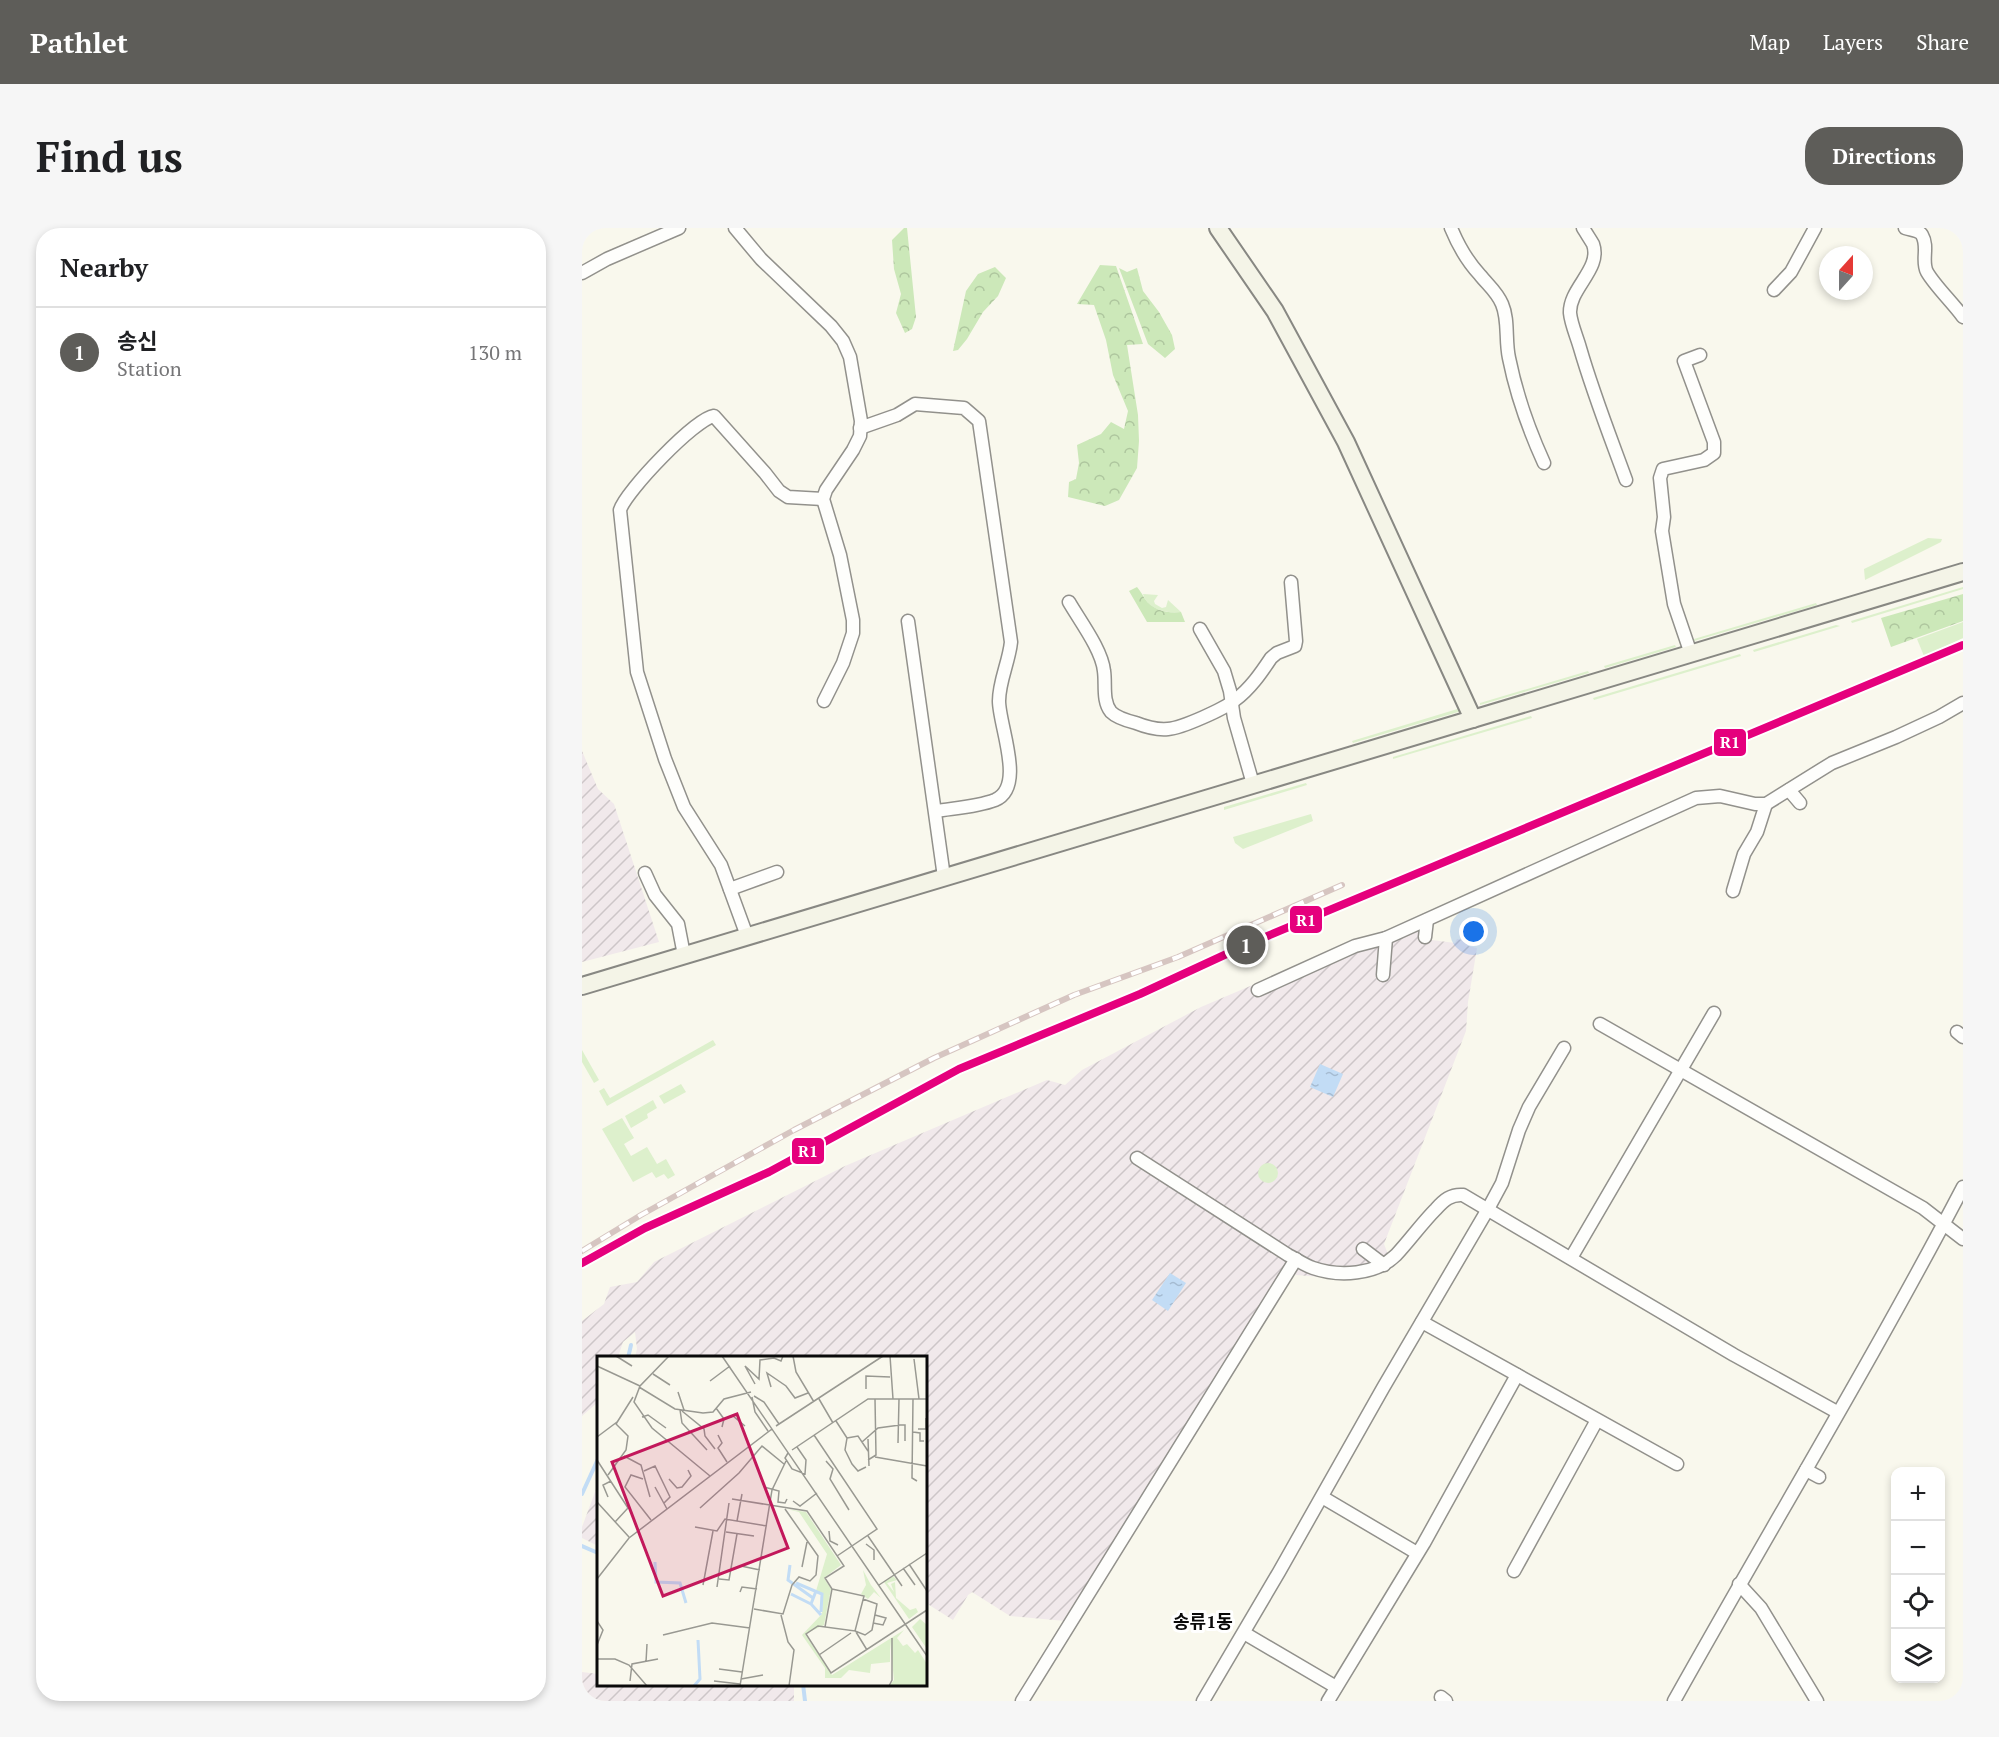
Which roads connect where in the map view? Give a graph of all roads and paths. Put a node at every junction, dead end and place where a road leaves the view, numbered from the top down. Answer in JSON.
{"nodes":[{"id":1,"x":679,"y":228,"type":"edge"},
{"id":2,"x":735,"y":228,"type":"edge"},
{"id":3,"x":1218,"y":228,"type":"edge"},
{"id":4,"x":1451,"y":228,"type":"edge"},
{"id":5,"x":1583,"y":228,"type":"edge"},
{"id":6,"x":1815,"y":228,"type":"edge"},
{"id":7,"x":1905,"y":228,"type":"edge"},
{"id":8,"x":582,"y":273,"type":"edge"},
{"id":9,"x":1774,"y":290,"type":"dead end"},
{"id":10,"x":1963,"y":317,"type":"edge"},
{"id":11,"x":1700,"y":355,"type":"dead end"},
{"id":12,"x":860,"y":428,"type":"junction"},
{"id":13,"x":1544,"y":463,"type":"dead end"},
{"id":14,"x":1626,"y":480,"type":"dead end"},
{"id":15,"x":823,"y":499,"type":"junction"},
{"id":16,"x":1963,"y":572,"type":"edge"},
{"id":17,"x":1291,"y":582,"type":"dead end"},
{"id":18,"x":1069,"y":602,"type":"dead end"},
{"id":19,"x":909,"y":621,"type":"dead end"},
{"id":20,"x":1200,"y":629,"type":"dead end"},
{"id":21,"x":1691,"y":654,"type":"junction"},
{"id":22,"x":824,"y":701,"type":"dead end"},
{"id":23,"x":1233,"y":703,"type":"junction"},
{"id":24,"x":1963,"y":703,"type":"edge"},
{"id":25,"x":1473,"y":719,"type":"junction"},
{"id":26,"x":1253,"y":784,"type":"junction"},
{"id":27,"x":1789,"y":790,"type":"junction"},
{"id":28,"x":1800,"y":803,"type":"dead end"},
{"id":29,"x":1767,"y":804,"type":"junction"},
{"id":30,"x":936,"y":812,"type":"junction"},
{"id":31,"x":777,"y":872,"type":"dead end"},
{"id":32,"x":645,"y":873,"type":"dead end"},
{"id":33,"x":945,"y":877,"type":"junction"},
{"id":34,"x":730,"y":889,"type":"junction"},
{"id":35,"x":1733,"y":891,"type":"dead end"},
{"id":36,"x":1427,"y":920,"type":"junction"},
{"id":37,"x":747,"y":936,"type":"junction"},
{"id":38,"x":1425,"y":937,"type":"dead end"},
{"id":39,"x":1386,"y":938,"type":"junction"},
{"id":40,"x":684,"y":955,"type":"junction"},
{"id":41,"x":1383,"y":975,"type":"dead end"},
{"id":42,"x":582,"y":986,"type":"edge"},
{"id":43,"x":1258,"y":990,"type":"dead end"},
{"id":44,"x":1714,"y":1013,"type":"dead end"},
{"id":45,"x":1600,"y":1024,"type":"dead end"},
{"id":46,"x":1564,"y":1048,"type":"dead end"},
{"id":47,"x":1680,"y":1070,"type":"junction"},
{"id":48,"x":1137,"y":1158,"type":"dead end"},
{"id":49,"x":1963,"y":1187,"type":"edge"},
{"id":50,"x":1488,"y":1209,"type":"junction"},
{"id":51,"x":1943,"y":1224,"type":"junction"},
{"id":52,"x":1963,"y":1239,"type":"edge"},
{"id":53,"x":1364,"y":1249,"type":"dead end"},
{"id":54,"x":1571,"y":1257,"type":"junction"},
{"id":55,"x":1296,"y":1259,"type":"junction"},
{"id":56,"x":1384,"y":1265,"type":"junction"},
{"id":57,"x":1422,"y":1322,"type":"junction"},
{"id":58,"x":1517,"y":1375,"type":"junction"},
{"id":59,"x":1838,"y":1412,"type":"junction"},
{"id":60,"x":1597,"y":1420,"type":"junction"},
{"id":61,"x":1677,"y":1464,"type":"dead end"},
{"id":62,"x":1806,"y":1470,"type":"junction"},
{"id":63,"x":1819,"y":1478,"type":"dead end"},
{"id":64,"x":1322,"y":1497,"type":"junction"},
{"id":65,"x":1417,"y":1554,"type":"junction"},
{"id":66,"x":1514,"y":1571,"type":"dead end"},
{"id":67,"x":1739,"y":1584,"type":"junction"},
{"id":68,"x":1244,"y":1633,"type":"junction"},
{"id":69,"x":1336,"y":1687,"type":"junction"},
{"id":70,"x":1022,"y":1701,"type":"edge"},
{"id":71,"x":1203,"y":1701,"type":"edge"},
{"id":72,"x":1328,"y":1701,"type":"edge"},
{"id":73,"x":1674,"y":1701,"type":"edge"},
{"id":74,"x":1817,"y":1701,"type":"edge"}],
"edges":[{"from":1,"to":8,"type":"street"},
{"from":2,"to":12,"type":"street"},
{"from":3,"to":25,"type":"main road"},
{"from":4,"to":13,"type":"street"},
{"from":5,"to":14,"type":"street"},
{"from":6,"to":9,"type":"street"},
{"from":7,"to":10,"type":"street"},
{"from":11,"to":21,"type":"street"},
{"from":12,"to":15,"type":"street"},
{"from":12,"to":30,"type":"street"},
{"from":15,"to":22,"type":"street"},
{"from":15,"to":34,"type":"street"},
{"from":16,"to":21,"type":"main road"},
{"from":17,"to":23,"type":"street"},
{"from":18,"to":23,"type":"street"},
{"from":19,"to":30,"type":"street"},
{"from":20,"to":23,"type":"street"},
{"from":21,"to":25,"type":"main road"},
{"from":23,"to":26,"type":"street"},
{"from":24,"to":27,"type":"street"},
{"from":25,"to":26,"type":"main road"},
{"from":26,"to":33,"type":"main road"},
{"from":27,"to":28,"type":"street"},
{"from":27,"to":29,"type":"street"},
{"from":29,"to":35,"type":"street"},
{"from":29,"to":36,"type":"street"},
{"from":30,"to":33,"type":"street"},
{"from":31,"to":34,"type":"street"},
{"from":32,"to":40,"type":"street"},
{"from":33,"to":37,"type":"main road"},
{"from":34,"to":37,"type":"street"},
{"from":36,"to":38,"type":"street"},
{"from":36,"to":39,"type":"street"},
{"from":37,"to":40,"type":"main road"},
{"from":39,"to":41,"type":"street"},
{"from":39,"to":43,"type":"street"},
{"from":40,"to":42,"type":"main road"},
{"from":44,"to":47,"type":"street"},
{"from":45,"to":47,"type":"street"},
{"from":46,"to":50,"type":"street"},
{"from":47,"to":51,"type":"street"},
{"from":47,"to":54,"type":"street"},
{"from":48,"to":55,"type":"street"},
{"from":49,"to":51,"type":"street"},
{"from":50,"to":54,"type":"street"},
{"from":50,"to":56,"type":"street"},
{"from":50,"to":57,"type":"street"},
{"from":51,"to":52,"type":"street"},
{"from":51,"to":59,"type":"street"},
{"from":53,"to":56,"type":"street"},
{"from":54,"to":59,"type":"street"},
{"from":55,"to":56,"type":"street"},
{"from":55,"to":70,"type":"street"},
{"from":57,"to":58,"type":"street"},
{"from":57,"to":64,"type":"street"},
{"from":58,"to":60,"type":"street"},
{"from":58,"to":65,"type":"street"},
{"from":59,"to":62,"type":"street"},
{"from":60,"to":61,"type":"street"},
{"from":60,"to":66,"type":"street"},
{"from":62,"to":63,"type":"street"},
{"from":62,"to":67,"type":"street"},
{"from":64,"to":65,"type":"street"},
{"from":64,"to":68,"type":"street"},
{"from":65,"to":69,"type":"street"},
{"from":67,"to":73,"type":"street"},
{"from":67,"to":74,"type":"street"},
{"from":68,"to":69,"type":"street"},
{"from":68,"to":71,"type":"street"},
{"from":69,"to":72,"type":"street"}]}
